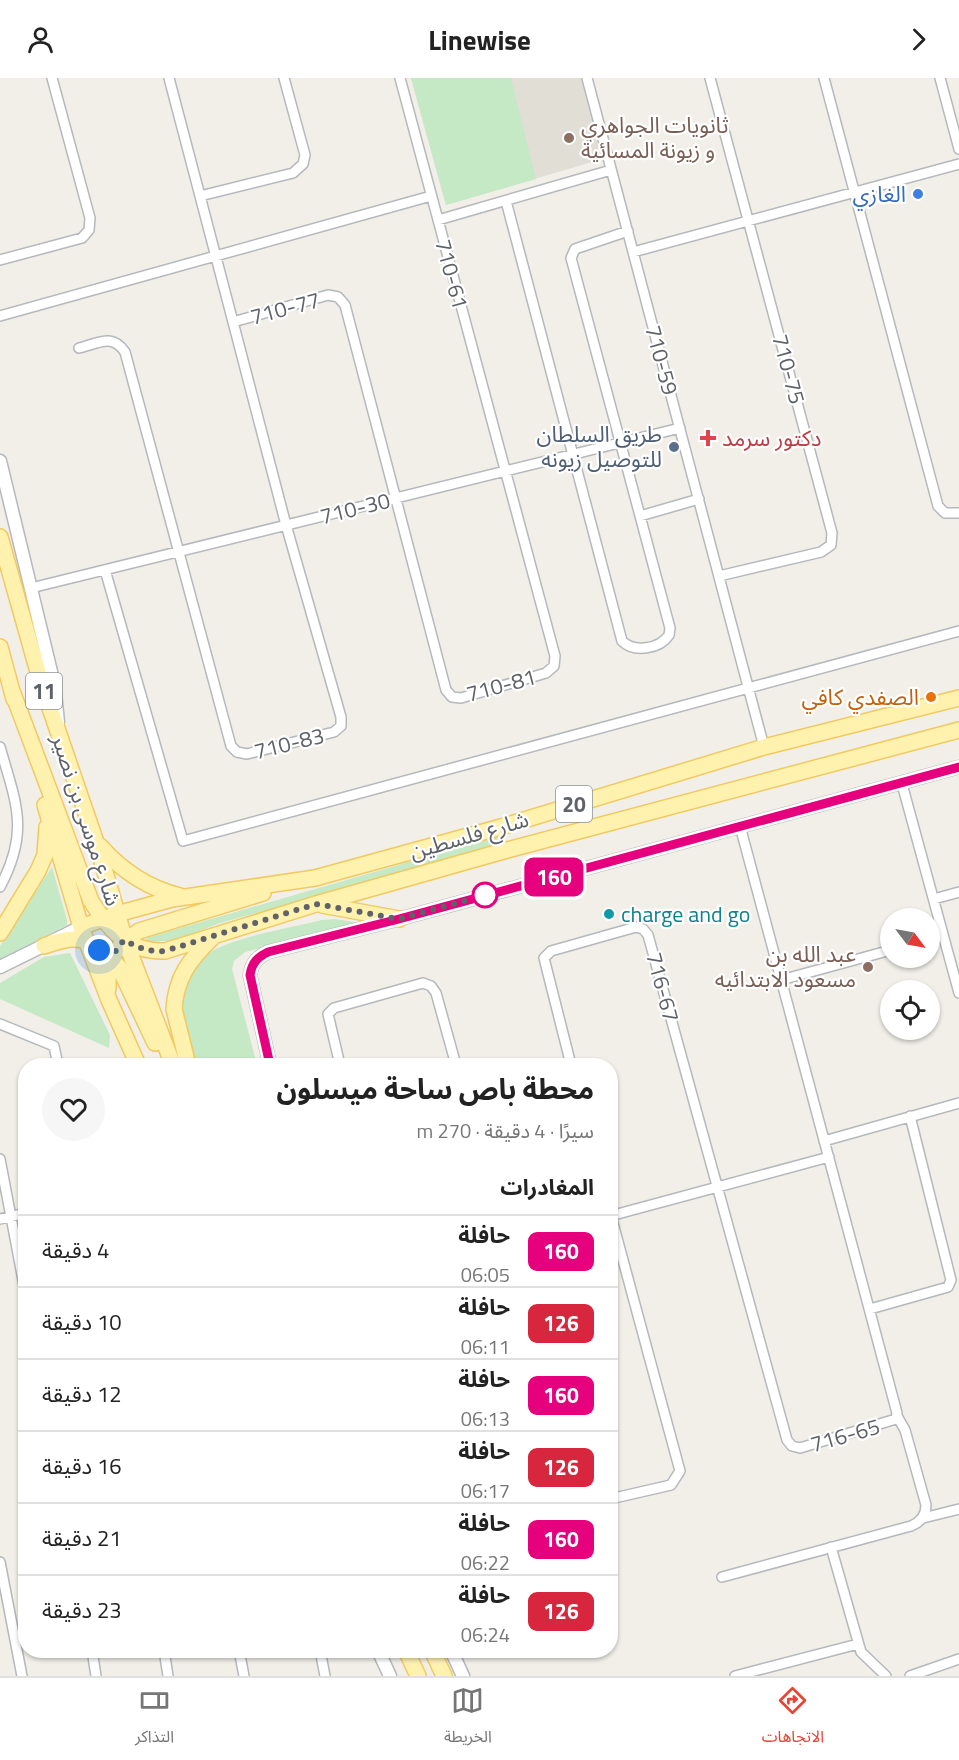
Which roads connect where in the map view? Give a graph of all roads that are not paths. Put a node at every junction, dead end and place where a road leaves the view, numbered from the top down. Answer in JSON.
{"nodes":[{"id":1,"x":52,"y":78,"type":"edge"},
{"id":2,"x":169,"y":78,"type":"edge"},
{"id":3,"x":284,"y":78,"type":"edge"},
{"id":4,"x":400,"y":78,"type":"edge"},
{"id":5,"x":587,"y":78,"type":"edge"},
{"id":6,"x":710,"y":78,"type":"edge"},
{"id":7,"x":824,"y":78,"type":"edge"},
{"id":8,"x":940,"y":78,"type":"edge"},
{"id":9,"x":959,"y":149,"type":"edge"},
{"id":10,"x":959,"y":164,"type":"edge"},
{"id":11,"x":611,"y":170,"type":"junction"},
{"id":12,"x":855,"y":192,"type":"junction"},
{"id":13,"x":200,"y":196,"type":"junction"},
{"id":14,"x":431,"y":196,"type":"junction"},
{"id":15,"x":506,"y":201,"type":"junction"},
{"id":16,"x":438,"y":220,"type":"junction"},
{"id":17,"x":749,"y":221,"type":"junction"},
{"id":18,"x":628,"y":231,"type":"junction"},
{"id":19,"x":633,"y":252,"type":"junction"},
{"id":20,"x":216,"y":256,"type":"junction"},
{"id":21,"x":0,"y":260,"type":"edge"},
{"id":22,"x":0,"y":316,"type":"edge"},
{"id":23,"x":233,"y":322,"type":"junction"},
{"id":24,"x":80,"y":348,"type":"dead end"},
{"id":25,"x":680,"y":428,"type":"junction"},
{"id":26,"x":620,"y":442,"type":"junction"},
{"id":27,"x":572,"y":454,"type":"junction"},
{"id":28,"x":0,"y":461,"type":"edge"},
{"id":29,"x":505,"y":471,"type":"junction"},
{"id":30,"x":395,"y":498,"type":"junction"},
{"id":31,"x":699,"y":499,"type":"junction"},
{"id":32,"x":959,"y":513,"type":"edge"},
{"id":33,"x":640,"y":516,"type":"junction"},
{"id":34,"x":286,"y":525,"type":"junction"},
{"id":35,"x":0,"y":537,"type":"edge"},
{"id":36,"x":178,"y":552,"type":"junction"},
{"id":37,"x":105,"y":570,"type":"junction"},
{"id":38,"x":719,"y":576,"type":"junction"},
{"id":39,"x":31,"y":588,"type":"junction"},
{"id":40,"x":959,"y":631,"type":"edge"},
{"id":41,"x":0,"y":647,"type":"edge"},
{"id":42,"x":750,"y":689,"type":"junction"},
{"id":43,"x":12,"y":691,"type":"junction"},
{"id":44,"x":959,"y":698,"type":"edge"},
{"id":45,"x":959,"y":730,"type":"edge"},
{"id":46,"x":59,"y":735,"type":"junction"},
{"id":47,"x":0,"y":747,"type":"edge"},
{"id":48,"x":765,"y":747,"type":"junction"},
{"id":49,"x":959,"y":767,"type":"edge"},
{"id":50,"x":902,"y":784,"type":"junction"},
{"id":51,"x":47,"y":812,"type":"junction"},
{"id":52,"x":501,"y":826,"type":"junction"},
{"id":53,"x":740,"y":826,"type":"junction"},
{"id":54,"x":96,"y":842,"type":"junction"},
{"id":55,"x":507,"y":850,"type":"junction"},
{"id":56,"x":315,"y":878,"type":"junction"},
{"id":57,"x":0,"y":887,"type":"edge"},
{"id":58,"x":959,"y":892,"type":"edge"},
{"id":59,"x":186,"y":897,"type":"junction"},
{"id":60,"x":934,"y":899,"type":"junction"},
{"id":61,"x":316,"y":904,"type":"junction"},
{"id":62,"x":110,"y":916,"type":"junction"},
{"id":63,"x":399,"y":919,"type":"junction"},
{"id":64,"x":81,"y":927,"type":"junction"},
{"id":65,"x":0,"y":933,"type":"edge"},
{"id":66,"x":216,"y":934,"type":"junction"},
{"id":67,"x":944,"y":936,"type":"junction"},
{"id":68,"x":940,"y":937,"type":"edge"},
{"id":69,"x":124,"y":940,"type":"junction"},
{"id":70,"x":87,"y":943,"type":"junction"},
{"id":71,"x":44,"y":946,"type":"junction"},
{"id":72,"x":880,"y":953,"type":"edge"},
{"id":73,"x":111,"y":957,"type":"junction"},
{"id":74,"x":0,"y":967,"type":"edge"},
{"id":75,"x":781,"y":980,"type":"junction"},
{"id":76,"x":959,"y":993,"type":"edge"},
{"id":77,"x":109,"y":1000,"type":"junction"},
{"id":78,"x":0,"y":1024,"type":"edge"},
{"id":79,"x":57,"y":1058,"type":"edge"},
{"id":80,"x":135,"y":1058,"type":"edge"},
{"id":81,"x":162,"y":1058,"type":"edge"},
{"id":82,"x":170,"y":1058,"type":"edge"},
{"id":83,"x":186,"y":1058,"type":"edge"},
{"id":84,"x":268,"y":1058,"type":"edge"},
{"id":85,"x":338,"y":1058,"type":"edge"},
{"id":86,"x":454,"y":1058,"type":"edge"},
{"id":87,"x":569,"y":1058,"type":"edge"},
{"id":88,"x":959,"y":1103,"type":"edge"},
{"id":89,"x":910,"y":1116,"type":"junction"},
{"id":90,"x":824,"y":1141,"type":"junction"},
{"id":91,"x":829,"y":1157,"type":"junction"},
{"id":92,"x":0,"y":1159,"type":"edge"},
{"id":93,"x":717,"y":1187,"type":"junction"},
{"id":94,"x":618,"y":1212,"type":"edge"},
{"id":95,"x":18,"y":1215,"type":"edge"},
{"id":96,"x":11,"y":1216,"type":"junction"},
{"id":97,"x":0,"y":1219,"type":"edge"},
{"id":98,"x":618,"y":1240,"type":"edge"},
{"id":99,"x":18,"y":1253,"type":"edge"},
{"id":100,"x":870,"y":1309,"type":"junction"},
{"id":101,"x":897,"y":1416,"type":"junction"},
{"id":102,"x":618,"y":1497,"type":"edge"},
{"id":103,"x":959,"y":1509,"type":"edge"},
{"id":104,"x":923,"y":1518,"type":"junction"},
{"id":105,"x":831,"y":1547,"type":"junction"},
{"id":106,"x":0,"y":1562,"type":"edge"},
{"id":107,"x":722,"y":1576,"type":"dead end"},
{"id":108,"x":858,"y":1644,"type":"junction"},
{"id":109,"x":93,"y":1658,"type":"edge"},
{"id":110,"x":165,"y":1658,"type":"edge"},
{"id":111,"x":241,"y":1658,"type":"edge"},
{"id":112,"x":322,"y":1658,"type":"edge"},
{"id":113,"x":382,"y":1658,"type":"edge"},
{"id":114,"x":410,"y":1658,"type":"edge"},
{"id":115,"x":436,"y":1658,"type":"edge"},
{"id":116,"x":455,"y":1658,"type":"edge"},
{"id":117,"x":959,"y":1659,"type":"edge"},
{"id":118,"x":21,"y":1676,"type":"edge"},
{"id":119,"x":96,"y":1676,"type":"edge"},
{"id":120,"x":168,"y":1676,"type":"edge"},
{"id":121,"x":244,"y":1676,"type":"edge"},
{"id":122,"x":325,"y":1676,"type":"edge"},
{"id":123,"x":390,"y":1676,"type":"edge"},
{"id":124,"x":418,"y":1676,"type":"edge"},
{"id":125,"x":444,"y":1676,"type":"edge"},
{"id":126,"x":463,"y":1676,"type":"edge"},
{"id":127,"x":735,"y":1676,"type":"edge"},
{"id":128,"x":886,"y":1676,"type":"edge"},
{"id":129,"x":910,"y":1676,"type":"edge"}],
"edges":[{"from":1,"to":21,"type":"street"},
{"from":2,"to":13,"type":"street"},
{"from":3,"to":13,"type":"street"},
{"from":4,"to":14,"type":"street","name":"710-61"},
{"from":5,"to":11,"type":"street","name":"710-59"},
{"from":6,"to":17,"type":"street"},
{"from":7,"to":12,"type":"street"},
{"from":8,"to":9,"type":"street"},
{"from":10,"to":12,"type":"street"},
{"from":11,"to":15,"type":"street"},
{"from":11,"to":18,"type":"street","name":"710-59"},
{"from":12,"to":17,"type":"street"},
{"from":12,"to":32,"type":"street"},
{"from":13,"to":20,"type":"street"},
{"from":14,"to":16,"type":"street","name":"710-61"},
{"from":14,"to":20,"type":"street"},
{"from":15,"to":16,"type":"street"},
{"from":15,"to":27,"type":"street"},
{"from":16,"to":29,"type":"street","name":"710-61"},
{"from":17,"to":19,"type":"street"},
{"from":17,"to":38,"type":"street","name":"710-75"},
{"from":18,"to":19,"type":"street","name":"710-59"},
{"from":18,"to":26,"type":"street"},
{"from":19,"to":25,"type":"street","name":"710-59"},
{"from":20,"to":22,"type":"street"},
{"from":20,"to":23,"type":"street"},
{"from":23,"to":30,"type":"street","name":"710-77"},
{"from":23,"to":34,"type":"street","name":"710-77"},
{"from":24,"to":36,"type":"street"},
{"from":25,"to":26,"type":"street","name":"710-30"},
{"from":25,"to":31,"type":"street","name":"710-59"},
{"from":26,"to":27,"type":"street","name":"710-30"},
{"from":26,"to":33,"type":"street"},
{"from":27,"to":29,"type":"street","name":"710-30"},
{"from":27,"to":33,"type":"street"},
{"from":28,"to":39,"type":"street"},
{"from":29,"to":30,"type":"street","name":"710-30"},
{"from":29,"to":30,"type":"street","name":"710-81"},
{"from":30,"to":34,"type":"street","name":"710-30"},
{"from":31,"to":33,"type":"street"},
{"from":31,"to":38,"type":"street","name":"710-59"},
{"from":34,"to":36,"type":"street","name":"710-30"},
{"from":34,"to":36,"type":"street","name":"710-83"},
{"from":35,"to":46,"type":"main road","name":"شارع موسى بن نصير","number":"11"},
{"from":36,"to":37,"type":"street","name":"710-30"},
{"from":37,"to":39,"type":"street","name":"710-30"},
{"from":37,"to":42,"type":"street"},
{"from":38,"to":42,"type":"street","name":"710-59"},
{"from":39,"to":46,"type":"street"},
{"from":40,"to":42,"type":"street"},
{"from":41,"to":43,"type":"main road","name":"شارع موسى بن نصير","number":"11"},
{"from":42,"to":48,"type":"street","name":"710-59"},
{"from":43,"to":51,"type":"main road","name":"شارع موسى بن نصير","number":"11"},
{"from":43,"to":62,"type":"main road"},
{"from":44,"to":48,"type":"main road","name":"شارع فلسطين","number":"20"},
{"from":45,"to":55,"type":"main road","name":"شارع فلسطين","number":"20"},
{"from":46,"to":54,"type":"main road","name":"شارع موسى بن نصير","number":"11"},
{"from":47,"to":57,"type":"street"},
{"from":48,"to":52,"type":"main road","name":"شارع فلسطين","number":"20"},
{"from":49,"to":50,"type":"street"},
{"from":50,"to":53,"type":"street"},
{"from":50,"to":60,"type":"street"},
{"from":51,"to":64,"type":"main road","name":"شارع موسى بن نصير","number":"11"},
{"from":51,"to":65,"type":"main road"},
{"from":52,"to":55,"type":"main road"},
{"from":52,"to":56,"type":"main road","name":"شارع فلسطين","number":"20"},
{"from":53,"to":63,"type":"street"},
{"from":53,"to":75,"type":"street","name":"716-65"},
{"from":54,"to":59,"type":"main road"},
{"from":54,"to":62,"type":"main road","name":"شارع موسى بن نصير","number":"11"},
{"from":55,"to":61,"type":"main road","name":"شارع فلسطين","number":"20"},
{"from":56,"to":59,"type":"main road","name":"شارع فلسطين","number":"20"},
{"from":56,"to":69,"type":"main road"},
{"from":58,"to":60,"type":"street"},
{"from":59,"to":62,"type":"main road","name":"شارع فلسطين","number":"20"},
{"from":60,"to":67,"type":"street"},
{"from":61,"to":63,"type":"main road"},
{"from":61,"to":66,"type":"main road","name":"شارع فلسطين","number":"20"},
{"from":62,"to":64,"type":"main road","name":"شارع فلسطين"},
{"from":62,"to":69,"type":"main road","name":"شارع موسى بن نصير"},
{"from":63,"to":84,"type":"street"},
{"from":64,"to":70,"type":"main road","name":"شارع موسى بن نصير"},
{"from":64,"to":71,"type":"street"},
{"from":66,"to":69,"type":"main road","name":"شارع فلسطين","number":"20"},
{"from":66,"to":83,"type":"main road"},
{"from":67,"to":68,"type":"street"},
{"from":67,"to":76,"type":"street"},
{"from":69,"to":73,"type":"main road"},
{"from":69,"to":82,"type":"main road","name":"شارع موسى بن نصير"},
{"from":70,"to":71,"type":"main road"},
{"from":70,"to":73,"type":"main road"},
{"from":70,"to":77,"type":"main road","name":"شارع موسى بن نصير"},
{"from":71,"to":74,"type":"street"},
{"from":72,"to":75,"type":"street"},
{"from":73,"to":77,"type":"main road"},
{"from":73,"to":81,"type":"main road"},
{"from":75,"to":90,"type":"street","name":"716-65"},
{"from":77,"to":80,"type":"main road","name":"شارع موسى بن نصير"},
{"from":78,"to":79,"type":"street"},
{"from":85,"to":86,"type":"street"},
{"from":87,"to":93,"type":"street","name":"716-67"},
{"from":88,"to":89,"type":"street"},
{"from":89,"to":90,"type":"street"},
{"from":89,"to":100,"type":"street"},
{"from":90,"to":91,"type":"street","name":"716-65"},
{"from":91,"to":93,"type":"street"},
{"from":91,"to":100,"type":"street","name":"716-65"},
{"from":92,"to":96,"type":"street"},
{"from":93,"to":94,"type":"street"},
{"from":93,"to":101,"type":"street","name":"716-65"},
{"from":95,"to":96,"type":"street"},
{"from":96,"to":97,"type":"street"},
{"from":96,"to":99,"type":"street"},
{"from":98,"to":102,"type":"street"},
{"from":100,"to":101,"type":"street","name":"716-65"},
{"from":101,"to":104,"type":"street"},
{"from":103,"to":104,"type":"street"},
{"from":104,"to":105,"type":"street"},
{"from":105,"to":107,"type":"street"},
{"from":105,"to":108,"type":"street"},
{"from":106,"to":118,"type":"street"},
{"from":108,"to":127,"type":"street"},
{"from":108,"to":128,"type":"street"},
{"from":109,"to":119,"type":"street"},
{"from":110,"to":120,"type":"street"},
{"from":111,"to":121,"type":"street"},
{"from":112,"to":122,"type":"street"},
{"from":113,"to":123,"type":"street"},
{"from":114,"to":124,"type":"main road"},
{"from":115,"to":125,"type":"main road"},
{"from":116,"to":126,"type":"street"},
{"from":117,"to":129,"type":"street"}]}
